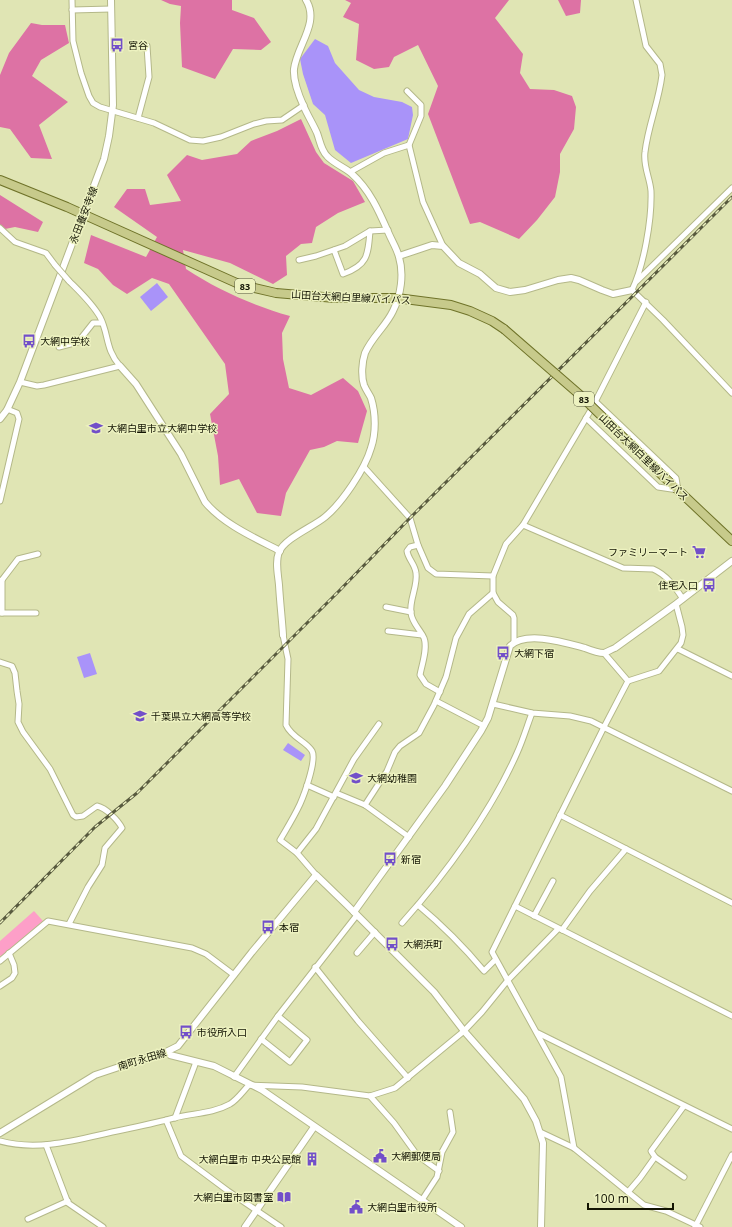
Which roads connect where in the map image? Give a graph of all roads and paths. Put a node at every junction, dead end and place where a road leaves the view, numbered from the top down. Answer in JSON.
{"nodes":[{"id":1,"x":72,"y":0,"type":"edge"},
{"id":2,"x":111,"y":0,"type":"edge"},
{"id":3,"x":306,"y":0,"type":"edge"},
{"id":4,"x":636,"y":0,"type":"edge"},
{"id":5,"x":111,"y":9,"type":"junction"},
{"id":6,"x":72,"y":10,"type":"junction"},
{"id":7,"x":147,"y":46,"type":"dead end"},
{"id":8,"x":407,"y":91,"type":"dead end"},
{"id":9,"x":304,"y":105,"type":"junction"},
{"id":10,"x":113,"y":111,"type":"junction"},
{"id":11,"x":138,"y":118,"type":"junction"},
{"id":12,"x":409,"y":145,"type":"junction"},
{"id":13,"x":350,"y":172,"type":"junction"},
{"id":14,"x":0,"y":180,"type":"edge"},
{"id":15,"x":732,"y":188,"type":"edge"},
{"id":16,"x":84,"y":214,"type":"junction"},
{"id":17,"x":0,"y":228,"type":"edge"},
{"id":18,"x":388,"y":230,"type":"junction"},
{"id":19,"x":370,"y":231,"type":"junction"},
{"id":20,"x":443,"y":246,"type":"junction"},
{"id":21,"x":334,"y":250,"type":"junction"},
{"id":22,"x":399,"y":256,"type":"junction"},
{"id":23,"x":299,"y":260,"type":"dead end"},
{"id":24,"x":636,"y":281,"type":"junction"},
{"id":25,"x":632,"y":290,"type":"junction"},
{"id":26,"x":397,"y":298,"type":"junction"},
{"id":27,"x":646,"y":302,"type":"junction"},
{"id":28,"x":102,"y":323,"type":"junction"},
{"id":29,"x":59,"y":347,"type":"dead end"},
{"id":30,"x":120,"y":366,"type":"junction"},
{"id":31,"x":20,"y":382,"type":"junction"},
{"id":32,"x":732,"y":393,"type":"edge"},
{"id":33,"x":595,"y":401,"type":"junction"},
{"id":34,"x":7,"y":408,"type":"junction"},
{"id":35,"x":586,"y":418,"type":"junction"},
{"id":36,"x":0,"y":419,"type":"edge"},
{"id":37,"x":364,"y":466,"type":"junction"},
{"id":38,"x":678,"y":490,"type":"junction"},
{"id":39,"x":0,"y":502,"type":"edge"},
{"id":40,"x":523,"y":525,"type":"junction"},
{"id":41,"x":732,"y":542,"type":"edge"},
{"id":42,"x":418,"y":546,"type":"junction"},
{"id":43,"x":280,"y":551,"type":"junction"},
{"id":44,"x":38,"y":554,"type":"dead end"},
{"id":45,"x":732,"y":561,"type":"edge"},
{"id":46,"x":493,"y":576,"type":"junction"},
{"id":47,"x":1,"y":580,"type":"edge"},
{"id":48,"x":493,"y":593,"type":"junction"},
{"id":49,"x":683,"y":599,"type":"junction"},
{"id":50,"x":676,"y":604,"type":"junction"},
{"id":51,"x":386,"y":607,"type":"dead end"},
{"id":52,"x":411,"y":612,"type":"junction"},
{"id":53,"x":1,"y":613,"type":"edge"},
{"id":54,"x":36,"y":614,"type":"dead end"},
{"id":55,"x":388,"y":631,"type":"dead end"},
{"id":56,"x":283,"y":635,"type":"joint"},
{"id":57,"x":422,"y":635,"type":"junction"},
{"id":58,"x":514,"y":642,"type":"junction"},
{"id":59,"x":678,"y":649,"type":"junction"},
{"id":60,"x":604,"y":653,"type":"junction"},
{"id":61,"x":0,"y":662,"type":"edge"},
{"id":62,"x":732,"y":676,"type":"edge"},
{"id":63,"x":628,"y":681,"type":"junction"},
{"id":64,"x":440,"y":692,"type":"junction"},
{"id":65,"x":436,"y":701,"type":"junction"},
{"id":66,"x":492,"y":704,"type":"junction"},
{"id":67,"x":532,"y":713,"type":"junction"},
{"id":68,"x":379,"y":724,"type":"dead end"},
{"id":69,"x":484,"y":726,"type":"junction"},
{"id":70,"x":604,"y":727,"type":"junction"},
{"id":71,"x":307,"y":785,"type":"junction"},
{"id":72,"x":732,"y":791,"type":"edge"},
{"id":73,"x":335,"y":795,"type":"junction"},
{"id":74,"x":364,"y":805,"type":"junction"},
{"id":75,"x":560,"y":816,"type":"junction"},
{"id":76,"x":409,"y":837,"type":"junction"},
{"id":77,"x":626,"y":849,"type":"junction"},
{"id":78,"x":297,"y":853,"type":"junction"},
{"id":79,"x":316,"y":875,"type":"junction"},
{"id":80,"x":553,"y":881,"type":"dead end"},
{"id":81,"x":732,"y":902,"type":"edge"},
{"id":82,"x":418,"y":905,"type":"junction"},
{"id":83,"x":515,"y":906,"type":"junction"},
{"id":84,"x":356,"y":913,"type":"junction"},
{"id":85,"x":534,"y":916,"type":"junction"},
{"id":86,"x":69,"y":924,"type":"junction"},
{"id":87,"x":402,"y":924,"type":"dead end"},
{"id":88,"x":560,"y":930,"type":"junction"},
{"id":89,"x":375,"y":932,"type":"junction"},
{"id":90,"x":9,"y":953,"type":"junction"},
{"id":91,"x":357,"y":953,"type":"dead end"},
{"id":92,"x":495,"y":960,"type":"junction"},
{"id":93,"x":0,"y":961,"type":"edge"},
{"id":94,"x":315,"y":967,"type":"junction"},
{"id":95,"x":234,"y":975,"type":"junction"},
{"id":96,"x":508,"y":980,"type":"junction"},
{"id":97,"x":0,"y":986,"type":"edge"},
{"id":98,"x":278,"y":1016,"type":"junction"},
{"id":99,"x":732,"y":1016,"type":"edge"},
{"id":100,"x":464,"y":1031,"type":"junction"},
{"id":101,"x":538,"y":1033,"type":"junction"},
{"id":102,"x":261,"y":1039,"type":"junction"},
{"id":103,"x":167,"y":1052,"type":"junction"},
{"id":104,"x":196,"y":1062,"type":"junction"},
{"id":105,"x":234,"y":1077,"type":"junction"},
{"id":106,"x":408,"y":1078,"type":"junction"},
{"id":107,"x":249,"y":1085,"type":"junction"},
{"id":108,"x":370,"y":1096,"type":"junction"},
{"id":109,"x":684,"y":1106,"type":"junction"},
{"id":110,"x":450,"y":1112,"type":"dead end"},
{"id":111,"x":175,"y":1118,"type":"junction"},
{"id":112,"x":166,"y":1120,"type":"junction"},
{"id":113,"x":314,"y":1127,"type":"junction"},
{"id":114,"x":732,"y":1129,"type":"edge"},
{"id":115,"x":540,"y":1132,"type":"junction"},
{"id":116,"x":0,"y":1133,"type":"edge"},
{"id":117,"x":0,"y":1141,"type":"edge"},
{"id":118,"x":46,"y":1145,"type":"junction"},
{"id":119,"x":574,"y":1148,"type":"junction"},
{"id":120,"x":732,"y":1155,"type":"edge"},
{"id":121,"x":655,"y":1157,"type":"junction"},
{"id":122,"x":439,"y":1171,"type":"junction"},
{"id":123,"x":684,"y":1176,"type":"dead end"},
{"id":124,"x":628,"y":1192,"type":"junction"},
{"id":125,"x":422,"y":1200,"type":"junction"},
{"id":126,"x":68,"y":1201,"type":"junction"},
{"id":127,"x":256,"y":1210,"type":"junction"},
{"id":128,"x":28,"y":1219,"type":"dead end"},
{"id":129,"x":697,"y":1226,"type":"edge"},
{"id":130,"x":103,"y":1227,"type":"edge"},
{"id":131,"x":245,"y":1227,"type":"edge"},
{"id":132,"x":282,"y":1227,"type":"edge"},
{"id":133,"x":460,"y":1227,"type":"edge"},
{"id":134,"x":541,"y":1227,"type":"edge"}],
"edges":[{"from":1,"to":6,"type":"street"},
{"from":2,"to":5,"type":"street","name":"永田養安寺線"},
{"from":3,"to":9,"type":"street"},
{"from":4,"to":24,"type":"street"},
{"from":5,"to":6,"type":"street"},
{"from":5,"to":10,"type":"street","name":"永田養安寺線"},
{"from":6,"to":10,"type":"street"},
{"from":7,"to":11,"type":"street"},
{"from":8,"to":12,"type":"street"},
{"from":9,"to":11,"type":"street"},
{"from":9,"to":13,"type":"street"},
{"from":10,"to":11,"type":"street"},
{"from":10,"to":16,"type":"street","name":"永田養安寺線"},
{"from":12,"to":13,"type":"street"},
{"from":12,"to":20,"type":"street"},
{"from":13,"to":18,"type":"street"},
{"from":14,"to":16,"type":"main road","name":"山田台大網白里線バイパス","number":"83"},
{"from":15,"to":24,"type":"street"},
{"from":16,"to":26,"type":"main road","name":"山田台大網白里線バイパス","number":"83"},
{"from":16,"to":31,"type":"street","name":"永田養安寺線"},
{"from":17,"to":28,"type":"street","bridge":true},
{"from":18,"to":19,"type":"street"},
{"from":18,"to":22,"type":"street"},
{"from":19,"to":21,"type":"street"},
{"from":19,"to":21,"type":"street"},
{"from":20,"to":22,"type":"street"},
{"from":20,"to":25,"type":"street"},
{"from":21,"to":23,"type":"street"},
{"from":22,"to":26,"type":"street"},
{"from":24,"to":25,"type":"street"},
{"from":25,"to":27,"type":"street"},
{"from":26,"to":37,"type":"street"},
{"from":26,"to":38,"type":"main road","name":"山田台大網白里線バイパス","number":"83","bridge":true},
{"from":27,"to":32,"type":"street"},
{"from":27,"to":33,"type":"street"},
{"from":28,"to":29,"type":"street"},
{"from":28,"to":30,"type":"street"},
{"from":30,"to":31,"type":"street"},
{"from":30,"to":43,"type":"street"},
{"from":31,"to":34,"type":"street","name":"永田養安寺線"},
{"from":33,"to":35,"type":"street"},
{"from":33,"to":38,"type":"street"},
{"from":34,"to":36,"type":"street","name":"永田養安寺線"},
{"from":34,"to":39,"type":"street"},
{"from":35,"to":38,"type":"street"},
{"from":35,"to":40,"type":"street"},
{"from":37,"to":42,"type":"street"},
{"from":37,"to":43,"type":"street"},
{"from":38,"to":41,"type":"main road","name":"山田台大網白里線バイパス","number":"83"},
{"from":40,"to":46,"type":"street"},
{"from":40,"to":49,"type":"street"},
{"from":42,"to":46,"type":"street"},
{"from":42,"to":52,"type":"street"},
{"from":43,"to":56,"type":"street"},
{"from":44,"to":47,"type":"street"},
{"from":45,"to":49,"type":"street"},
{"from":46,"to":48,"type":"street"},
{"from":47,"to":53,"type":"street"},
{"from":48,"to":58,"type":"street"},
{"from":48,"to":64,"type":"street"},
{"from":49,"to":50,"type":"street"},
{"from":50,"to":59,"type":"street"},
{"from":50,"to":60,"type":"street"},
{"from":51,"to":52,"type":"street"},
{"from":52,"to":57,"type":"street"},
{"from":53,"to":54,"type":"street"},
{"from":55,"to":57,"type":"street"},
{"from":56,"to":71,"type":"street"},
{"from":57,"to":64,"type":"street"},
{"from":58,"to":60,"type":"street"},
{"from":58,"to":66,"type":"street"},
{"from":59,"to":62,"type":"street"},
{"from":59,"to":63,"type":"street"},
{"from":60,"to":63,"type":"street"},
{"from":61,"to":86,"type":"street"},
{"from":63,"to":70,"type":"street"},
{"from":64,"to":65,"type":"street"},
{"from":65,"to":69,"type":"street"},
{"from":65,"to":74,"type":"street"},
{"from":66,"to":67,"type":"street"},
{"from":66,"to":69,"type":"street"},
{"from":67,"to":70,"type":"street"},
{"from":67,"to":82,"type":"street"},
{"from":68,"to":73,"type":"street"},
{"from":69,"to":76,"type":"street"},
{"from":70,"to":72,"type":"street"},
{"from":70,"to":75,"type":"street"},
{"from":71,"to":73,"type":"street"},
{"from":71,"to":78,"type":"street"},
{"from":73,"to":74,"type":"street"},
{"from":73,"to":78,"type":"street"},
{"from":74,"to":76,"type":"street"},
{"from":75,"to":77,"type":"street"},
{"from":75,"to":83,"type":"street"},
{"from":76,"to":84,"type":"street"},
{"from":77,"to":81,"type":"street"},
{"from":77,"to":88,"type":"street"},
{"from":78,"to":79,"type":"street"},
{"from":79,"to":84,"type":"street"},
{"from":79,"to":95,"type":"street","name":"南町永田線"},
{"from":80,"to":85,"type":"street"},
{"from":82,"to":87,"type":"street"},
{"from":82,"to":92,"type":"street"},
{"from":83,"to":85,"type":"street"},
{"from":83,"to":92,"type":"street"},
{"from":84,"to":89,"type":"street"},
{"from":84,"to":94,"type":"street"},
{"from":85,"to":88,"type":"street"},
{"from":86,"to":90,"type":"street"},
{"from":86,"to":95,"type":"street"},
{"from":88,"to":96,"type":"street"},
{"from":88,"to":99,"type":"street"},
{"from":89,"to":91,"type":"street"},
{"from":89,"to":100,"type":"street"},
{"from":90,"to":93,"type":"street"},
{"from":90,"to":97,"type":"street"},
{"from":92,"to":96,"type":"street"},
{"from":94,"to":98,"type":"street"},
{"from":94,"to":106,"type":"street"},
{"from":95,"to":103,"type":"street","name":"南町永田線"},
{"from":96,"to":100,"type":"street"},
{"from":96,"to":101,"type":"street"},
{"from":98,"to":102,"type":"street"},
{"from":98,"to":102,"type":"street"},
{"from":100,"to":106,"type":"street"},
{"from":100,"to":115,"type":"street"},
{"from":101,"to":109,"type":"street"},
{"from":101,"to":119,"type":"street"},
{"from":102,"to":105,"type":"street"},
{"from":103,"to":104,"type":"street"},
{"from":103,"to":116,"type":"street","name":"南町永田線"},
{"from":104,"to":105,"type":"street"},
{"from":104,"to":111,"type":"street"},
{"from":105,"to":107,"type":"street"},
{"from":106,"to":108,"type":"street"},
{"from":107,"to":108,"type":"street"},
{"from":107,"to":111,"type":"street"},
{"from":107,"to":113,"type":"street"},
{"from":108,"to":122,"type":"street"},
{"from":109,"to":114,"type":"street"},
{"from":109,"to":121,"type":"street"},
{"from":110,"to":122,"type":"street"},
{"from":111,"to":112,"type":"street"},
{"from":112,"to":118,"type":"street"},
{"from":112,"to":127,"type":"street"},
{"from":113,"to":125,"type":"street"},
{"from":113,"to":127,"type":"street"},
{"from":115,"to":119,"type":"street"},
{"from":115,"to":134,"type":"street"},
{"from":117,"to":118,"type":"street"},
{"from":118,"to":126,"type":"street"},
{"from":119,"to":124,"type":"street"},
{"from":120,"to":129,"type":"street"},
{"from":121,"to":123,"type":"street"},
{"from":121,"to":124,"type":"street"},
{"from":122,"to":125,"type":"street"},
{"from":124,"to":129,"type":"street"},
{"from":125,"to":133,"type":"street"},
{"from":126,"to":128,"type":"street"},
{"from":126,"to":130,"type":"street"},
{"from":127,"to":131,"type":"street"},
{"from":127,"to":132,"type":"street"}]}
